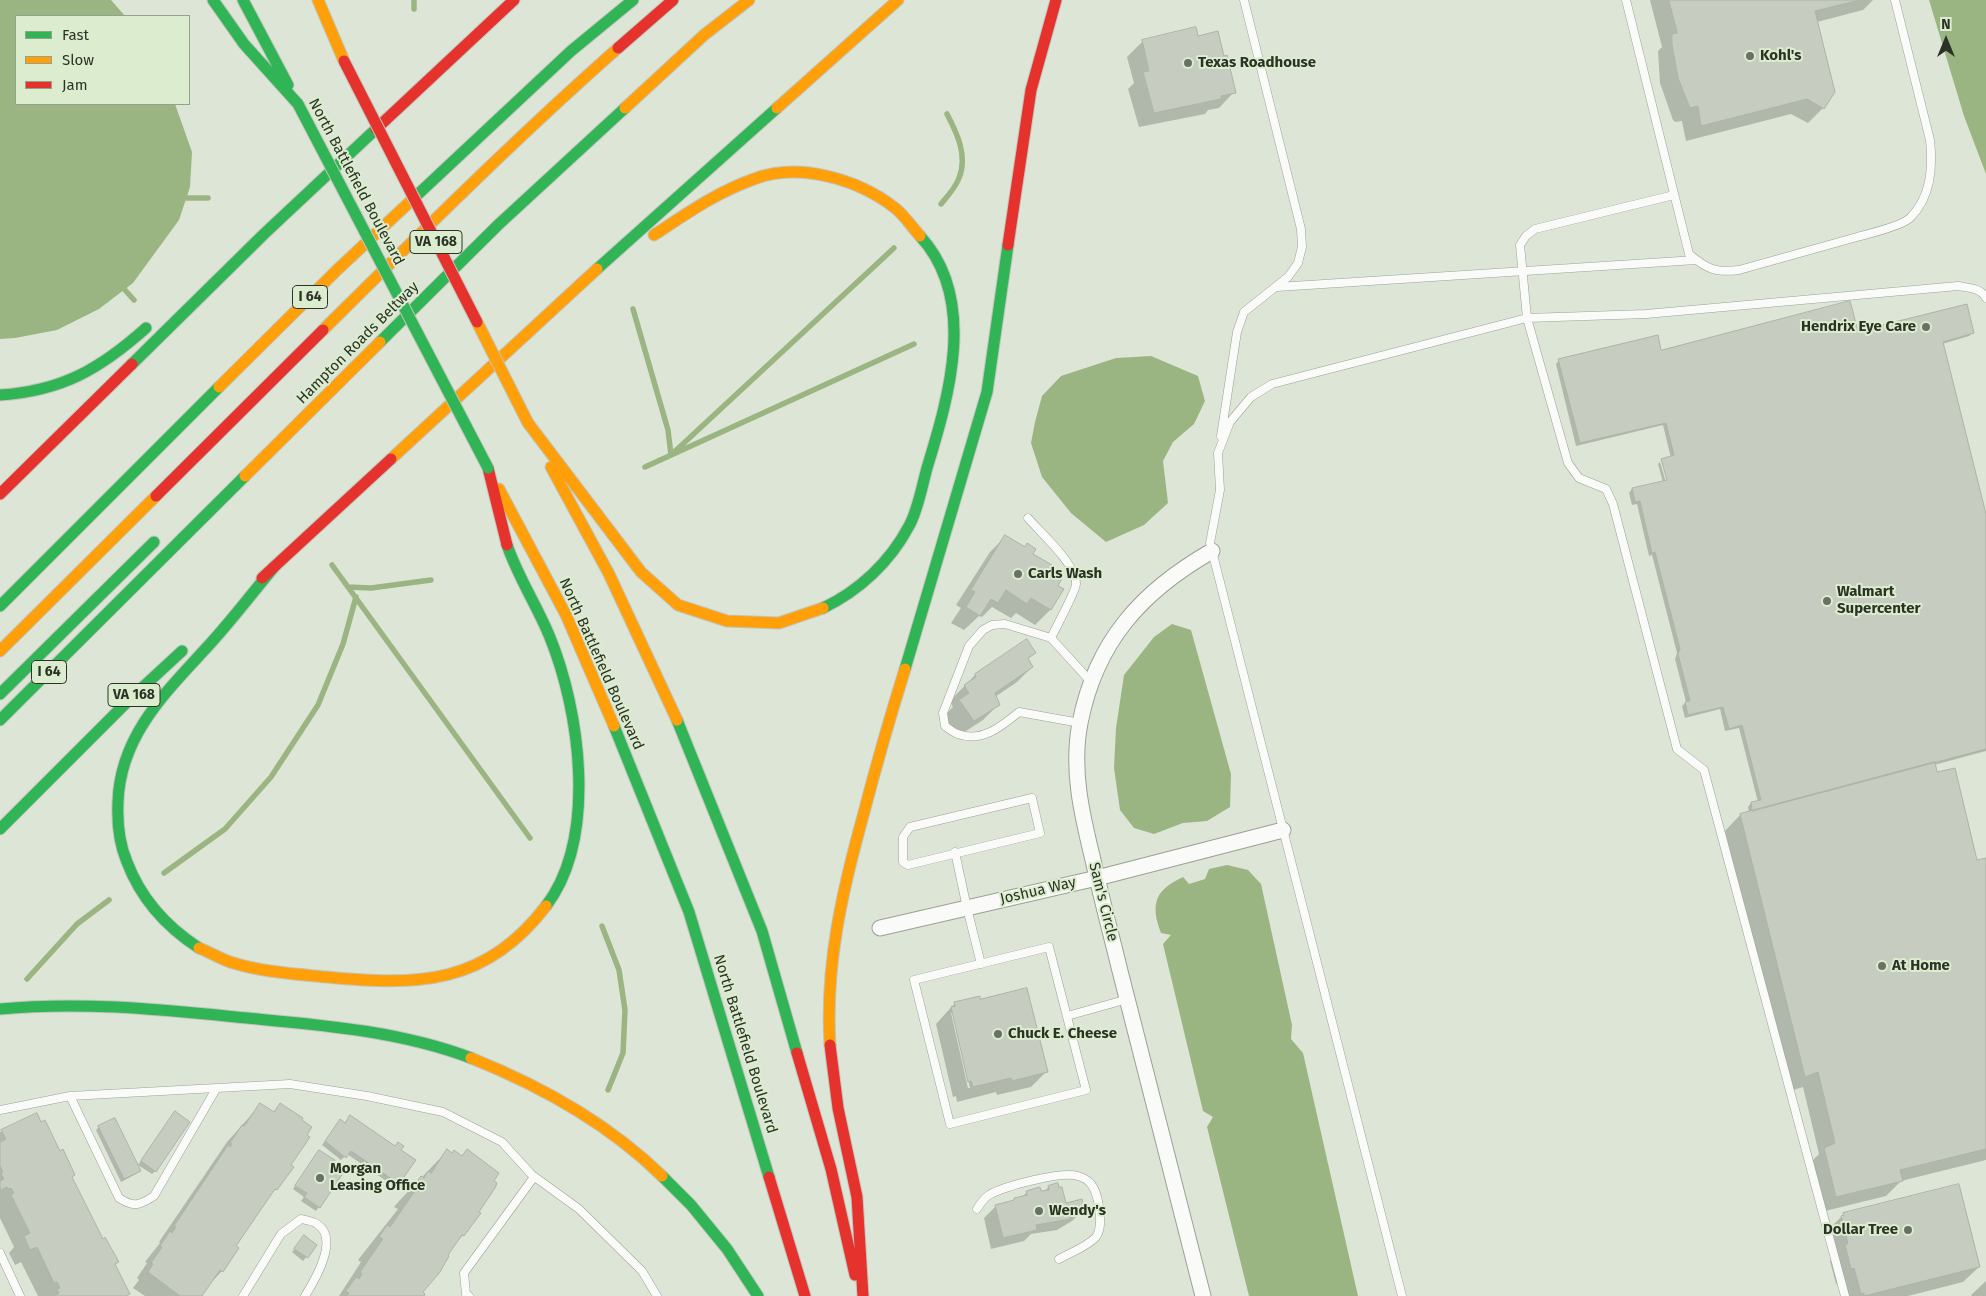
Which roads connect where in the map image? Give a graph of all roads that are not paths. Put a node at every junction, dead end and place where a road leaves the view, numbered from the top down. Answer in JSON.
{"nodes":[{"id":1,"x":212,"y":0,"type":"edge"},
{"id":2,"x":243,"y":0,"type":"edge"},
{"id":3,"x":312,"y":0,"type":"edge"},
{"id":4,"x":318,"y":0,"type":"edge"},
{"id":5,"x":514,"y":0,"type":"edge"},
{"id":6,"x":632,"y":0,"type":"edge"},
{"id":7,"x":673,"y":0,"type":"edge"},
{"id":8,"x":749,"y":0,"type":"edge"},
{"id":9,"x":898,"y":0,"type":"edge"},
{"id":10,"x":1056,"y":0,"type":"edge"},
{"id":11,"x":1244,"y":0,"type":"edge"},
{"id":12,"x":1626,"y":0,"type":"edge"},
{"id":13,"x":1895,"y":0,"type":"edge"},
{"id":14,"x":344,"y":61,"type":"junction"},
{"id":15,"x":298,"y":104,"type":"junction"},
{"id":16,"x":1674,"y":195,"type":"junction"},
{"id":17,"x":264,"y":234,"type":"junction"},
{"id":18,"x":450,"y":250,"type":"dead end"},
{"id":19,"x":1696,"y":260,"type":"junction"},
{"id":20,"x":436,"y":264,"type":"dead end"},
{"id":21,"x":596,"y":270,"type":"junction"},
{"id":22,"x":1524,"y":271,"type":"junction"},
{"id":23,"x":1277,"y":288,"type":"junction"},
{"id":24,"x":190,"y":290,"type":"dead end"},
{"id":25,"x":409,"y":291,"type":"dead end"},
{"id":26,"x":1986,"y":298,"type":"edge"},
{"id":27,"x":395,"y":305,"type":"dead end"},
{"id":28,"x":1527,"y":318,"type":"junction"},
{"id":29,"x":155,"y":320,"type":"dead end"},
{"id":30,"x":0,"y":395,"type":"edge"},
{"id":31,"x":528,"y":423,"type":"junction"},
{"id":32,"x":1218,"y":453,"type":"junction"},
{"id":33,"x":488,"y":468,"type":"junction"},
{"id":34,"x":0,"y":494,"type":"edge"},
{"id":35,"x":1028,"y":518,"type":"dead end"},
{"id":36,"x":162,"y":535,"type":"dead end"},
{"id":37,"x":1212,"y":551,"type":"junction"},
{"id":38,"x":275,"y":566,"type":"junction"},
{"id":39,"x":0,"y":606,"type":"edge"},
{"id":40,"x":217,"y":619,"type":"dead end"},
{"id":41,"x":98,"y":624,"type":"junction"},
{"id":42,"x":1051,"y":638,"type":"junction"},
{"id":43,"x":188,"y":646,"type":"dead end"},
{"id":44,"x":0,"y":651,"type":"edge"},
{"id":45,"x":1091,"y":682,"type":"junction"},
{"id":46,"x":0,"y":694,"type":"edge"},
{"id":47,"x":0,"y":720,"type":"edge"},
{"id":48,"x":1080,"y":723,"type":"junction"},
{"id":49,"x":0,"y":729,"type":"edge"},
{"id":50,"x":0,"y":829,"type":"edge"},
{"id":51,"x":1284,"y":830,"type":"junction"},
{"id":52,"x":955,"y":852,"type":"junction"},
{"id":53,"x":1097,"y":878,"type":"junction"},
{"id":54,"x":967,"y":908,"type":"junction"},
{"id":55,"x":880,"y":928,"type":"dead end"},
{"id":56,"x":981,"y":964,"type":"junction"},
{"id":57,"x":1128,"y":999,"type":"junction"},
{"id":58,"x":0,"y":1009,"type":"edge"},
{"id":59,"x":1067,"y":1016,"type":"junction"},
{"id":60,"x":216,"y":1089,"type":"junction"},
{"id":61,"x":70,"y":1096,"type":"junction"},
{"id":62,"x":0,"y":1110,"type":"edge"},
{"id":63,"x":534,"y":1177,"type":"junction"},
{"id":64,"x":977,"y":1209,"type":"dead end"},
{"id":65,"x":0,"y":1253,"type":"edge"},
{"id":66,"x":1059,"y":1259,"type":"dead end"},
{"id":67,"x":20,"y":1296,"type":"edge"},
{"id":68,"x":243,"y":1296,"type":"edge"},
{"id":69,"x":305,"y":1296,"type":"edge"},
{"id":70,"x":469,"y":1296,"type":"edge"},
{"id":71,"x":657,"y":1296,"type":"edge"},
{"id":72,"x":758,"y":1296,"type":"edge"},
{"id":73,"x":805,"y":1296,"type":"edge"},
{"id":74,"x":861,"y":1296,"type":"edge"},
{"id":75,"x":1203,"y":1296,"type":"edge"},
{"id":76,"x":1402,"y":1296,"type":"edge"},
{"id":77,"x":1845,"y":1296,"type":"edge"}],
"edges":[{"from":1,"to":15,"type":"main road"},
{"from":2,"to":15,"type":"main road","name":"North Battlefield Boulevard"},
{"from":3,"to":14,"type":"main road","number":"VA 168"},
{"from":4,"to":14,"type":"main road"},
{"from":5,"to":17,"type":"main road"},
{"from":6,"to":39,"type":"main road","number":"I 64"},
{"from":7,"to":44,"type":"main road"},
{"from":8,"to":41,"type":"main road","name":"Hampton Roads Beltway","number":"I 64"},
{"from":9,"to":21,"type":"main road"},
{"from":10,"to":74,"type":"main road"},
{"from":11,"to":23,"type":"lane"},
{"from":12,"to":16,"type":"lane"},
{"from":13,"to":19,"type":"lane"},
{"from":14,"to":31,"type":"main road","number":"VA 168","bridge":true},
{"from":15,"to":33,"type":"main road","name":"North Battlefield Boulevard","bridge":true},
{"from":16,"to":19,"type":"lane"},
{"from":16,"to":22,"type":"lane"},
{"from":17,"to":24,"type":"main road"},
{"from":17,"to":34,"type":"main road"},
{"from":18,"to":20,"type":"main road"},
{"from":19,"to":22,"type":"lane"},
{"from":21,"to":31,"type":"main road"},
{"from":21,"to":38,"type":"main road"},
{"from":22,"to":23,"type":"lane"},
{"from":22,"to":28,"type":"lane"},
{"from":23,"to":32,"type":"lane"},
{"from":25,"to":27,"type":"main road"},
{"from":26,"to":28,"type":"lane"},
{"from":28,"to":32,"type":"lane"},
{"from":28,"to":77,"type":"lane"},
{"from":29,"to":30,"type":"main road"},
{"from":31,"to":74,"type":"main road"},
{"from":32,"to":37,"type":"lane"},
{"from":33,"to":38,"type":"main road"},
{"from":33,"to":73,"type":"main road","name":"North Battlefield Boulevard"},
{"from":35,"to":42,"type":"lane"},
{"from":36,"to":46,"type":"main road"},
{"from":37,"to":45,"type":"street","name":"Sam's Circle"},
{"from":37,"to":51,"type":"lane"},
{"from":38,"to":40,"type":"main road"},
{"from":41,"to":47,"type":"main road","name":"Hampton Roads Beltway","number":"I 64"},
{"from":41,"to":49,"type":"main road"},
{"from":42,"to":45,"type":"lane"},
{"from":42,"to":48,"type":"lane"},
{"from":43,"to":50,"type":"main road","number":"VA 168"},
{"from":45,"to":48,"type":"street","name":"Sam's Circle"},
{"from":48,"to":53,"type":"street","name":"Sam's Circle"},
{"from":51,"to":53,"type":"street","name":"Joshua Way"},
{"from":51,"to":76,"type":"lane"},
{"from":52,"to":52,"type":"lane"},
{"from":52,"to":54,"type":"lane"},
{"from":53,"to":54,"type":"street","name":"Joshua Way"},
{"from":53,"to":57,"type":"street","name":"Sam's Circle"},
{"from":54,"to":55,"type":"street","name":"Joshua Way"},
{"from":54,"to":56,"type":"lane"},
{"from":56,"to":59,"type":"lane"},
{"from":56,"to":59,"type":"lane"},
{"from":57,"to":59,"type":"lane"},
{"from":57,"to":75,"type":"street","name":"Sam's Circle"},
{"from":58,"to":72,"type":"main road"},
{"from":60,"to":61,"type":"lane"},
{"from":60,"to":61,"type":"lane"},
{"from":60,"to":63,"type":"lane"},
{"from":61,"to":62,"type":"lane"},
{"from":63,"to":70,"type":"lane"},
{"from":63,"to":71,"type":"lane"},
{"from":64,"to":66,"type":"lane"},
{"from":65,"to":67,"type":"lane"},
{"from":68,"to":69,"type":"lane"}]}
